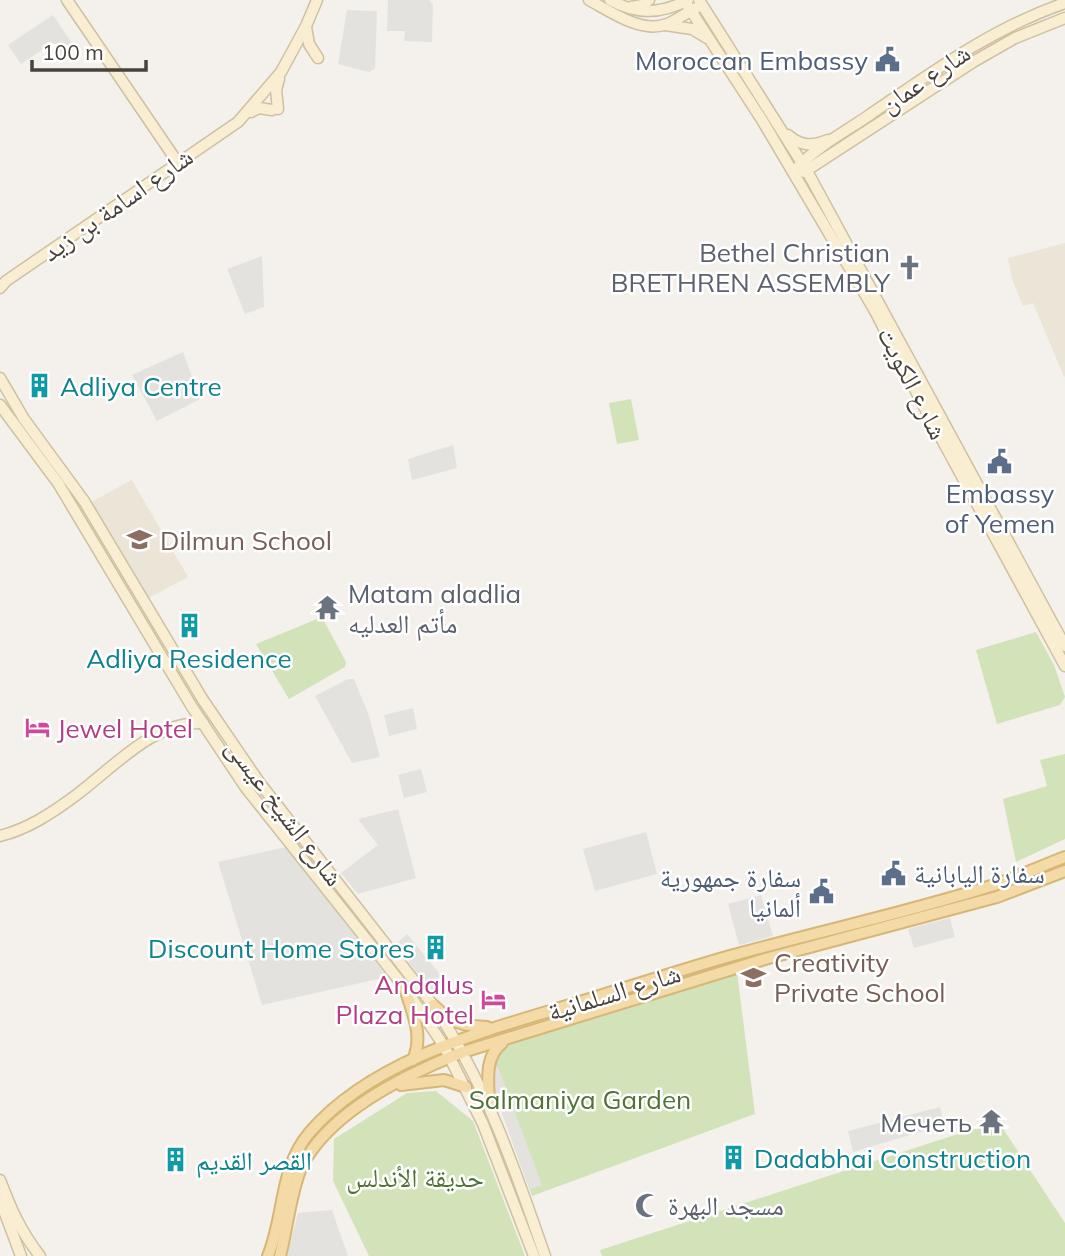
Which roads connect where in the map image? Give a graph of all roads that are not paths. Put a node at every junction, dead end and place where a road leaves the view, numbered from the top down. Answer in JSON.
{"nodes":[{"id":1,"x":67,"y":0,"type":"edge"},
{"id":2,"x":311,"y":0,"type":"edge"},
{"id":3,"x":317,"y":0,"type":"edge"},
{"id":4,"x":589,"y":0,"type":"edge"},
{"id":5,"x":610,"y":0,"type":"edge"},
{"id":6,"x":649,"y":0,"type":"edge"},
{"id":7,"x":701,"y":2,"type":"edge"},
{"id":8,"x":687,"y":3,"type":"edge"},
{"id":9,"x":1065,"y":4,"type":"edge"},
{"id":10,"x":626,"y":8,"type":"junction"},
{"id":11,"x":1065,"y":18,"type":"edge"},
{"id":12,"x":665,"y":25,"type":"junction"},
{"id":13,"x":306,"y":26,"type":"junction"},
{"id":14,"x":710,"y":40,"type":"junction"},
{"id":15,"x":318,"y":58,"type":"dead end"},
{"id":16,"x":281,"y":72,"type":"junction"},
{"id":17,"x":245,"y":115,"type":"junction"},
{"id":18,"x":228,"y":128,"type":"junction"},
{"id":19,"x":782,"y":129,"type":"junction"},
{"id":20,"x":839,"y":136,"type":"junction"},
{"id":21,"x":178,"y":163,"type":"junction"},
{"id":22,"x":799,"y":170,"type":"junction"},
{"id":23,"x":2,"y":284,"type":"edge"},
{"id":24,"x":0,"y":378,"type":"edge"},
{"id":25,"x":0,"y":405,"type":"edge"},
{"id":26,"x":1065,"y":646,"type":"edge"},
{"id":27,"x":1065,"y":666,"type":"edge"},
{"id":28,"x":195,"y":711,"type":"junction"},
{"id":29,"x":187,"y":722,"type":"junction"},
{"id":30,"x":203,"y":723,"type":"junction"},
{"id":31,"x":0,"y":836,"type":"edge"},
{"id":32,"x":1065,"y":857,"type":"edge"},
{"id":33,"x":1065,"y":870,"type":"edge"},
{"id":34,"x":405,"y":988,"type":"junction"},
{"id":35,"x":433,"y":1004,"type":"junction"},
{"id":36,"x":497,"y":1028,"type":"junction"},
{"id":37,"x":457,"y":1040,"type":"junction"},
{"id":38,"x":504,"y":1041,"type":"junction"},
{"id":39,"x":444,"y":1046,"type":"junction"},
{"id":40,"x":463,"y":1052,"type":"junction"},
{"id":41,"x":451,"y":1057,"type":"junction"},
{"id":42,"x":413,"y":1060,"type":"junction"},
{"id":43,"x":391,"y":1086,"type":"junction"},
{"id":44,"x":466,"y":1087,"type":"junction"},
{"id":45,"x":489,"y":1106,"type":"junction"},
{"id":46,"x":495,"y":1157,"type":"junction"},
{"id":47,"x":0,"y":1180,"type":"edge"},
{"id":48,"x":0,"y":1200,"type":"edge"},
{"id":49,"x":528,"y":1207,"type":"junction"},
{"id":50,"x":21,"y":1256,"type":"edge"},
{"id":51,"x":40,"y":1256,"type":"edge"},
{"id":52,"x":268,"y":1256,"type":"edge"},
{"id":53,"x":280,"y":1256,"type":"edge"},
{"id":54,"x":534,"y":1256,"type":"edge"},
{"id":55,"x":545,"y":1256,"type":"edge"}],
"edges":[{"from":1,"to":21,"type":"main road"},
{"from":2,"to":18,"type":"main road","name":"شارع اسامة بن زيد"},
{"from":3,"to":13,"type":"main road","name":"شارع اسامة بن زيد"},
{"from":4,"to":12,"type":"main road"},
{"from":5,"to":10,"type":"main road"},
{"from":6,"to":10,"type":"main road"},
{"from":7,"to":8,"type":"main road"},
{"from":7,"to":19,"type":"main road","name":"شارع الكويت"},
{"from":8,"to":10,"type":"main road"},
{"from":8,"to":12,"type":"main road"},
{"from":8,"to":14,"type":"main road","name":"شارع الكويت"},
{"from":9,"to":20,"type":"main road","name":"شارع عمان"},
{"from":11,"to":22,"type":"main road","name":"شارع عمان"},
{"from":12,"to":14,"type":"main road"},
{"from":13,"to":15,"type":"main road"},
{"from":13,"to":16,"type":"main road","name":"شارع اسامة بن زيد"},
{"from":14,"to":22,"type":"main road","name":"شارع الكويت"},
{"from":16,"to":17,"type":"main road","name":"شارع اسامة بن زيد"},
{"from":16,"to":17,"type":"main road"},
{"from":17,"to":18,"type":"main road","name":"شارع اسامة بن زيد"},
{"from":18,"to":21,"type":"main road","name":"شارع اسامة بن زيد"},
{"from":19,"to":20,"type":"main road"},
{"from":19,"to":22,"type":"main road","name":"شارع الكويت"},
{"from":20,"to":22,"type":"main road","name":"شارع عمان"},
{"from":21,"to":23,"type":"main road","name":"شارع اسامة بن زيد"},
{"from":22,"to":26,"type":"main road","name":"شارع الكويت"},
{"from":22,"to":27,"type":"main road","name":"شارع الكويت"},
{"from":24,"to":35,"type":"main road","name":"شارع الشيخ عيسى"},
{"from":25,"to":28,"type":"main road","name":"شارع الشيخ عيسى"},
{"from":28,"to":29,"type":"main road"},
{"from":28,"to":30,"type":"main road","name":"شارع الشيخ عيسى"},
{"from":29,"to":30,"type":"main road"},
{"from":29,"to":31,"type":"main road"},
{"from":30,"to":34,"type":"main road","name":"شارع الشيخ عيسى"},
{"from":32,"to":36,"type":"main road","name":"شارع السلمانية"},
{"from":33,"to":38,"type":"main road","name":"شارع السلمانية"},
{"from":34,"to":39,"type":"main road","name":"شارع الشيخ عيسى"},
{"from":34,"to":42,"type":"main road"},
{"from":35,"to":36,"type":"main road"},
{"from":35,"to":37,"type":"main road","name":"شارع الشيخ عيسى"},
{"from":36,"to":37,"type":"main road","name":"شارع السلمانية"},
{"from":37,"to":39,"type":"main road","name":"شارع السلمانية"},
{"from":37,"to":40,"type":"main road","name":"شارع الشيخ عيسى"},
{"from":38,"to":40,"type":"main road","name":"شارع السلمانية"},
{"from":38,"to":45,"type":"main road"},
{"from":39,"to":41,"type":"main road","name":"شارع الشيخ عيسى"},
{"from":39,"to":42,"type":"main road","name":"شارع السلمانية"},
{"from":40,"to":41,"type":"main road","name":"شارع السلمانية"},
{"from":40,"to":45,"type":"main road","name":"شارع الشيخ عيسى"},
{"from":41,"to":43,"type":"main road","name":"شارع السلمانية"},
{"from":41,"to":44,"type":"main road","name":"شارع الشيخ عيسى"},
{"from":42,"to":52,"type":"main road","name":"شارع السلمانية"},
{"from":43,"to":44,"type":"main road"},
{"from":43,"to":53,"type":"main road","name":"شارع السلمانية"},
{"from":44,"to":46,"type":"main road","name":"شارع الشيخ عيسى"},
{"from":45,"to":49,"type":"main road","name":"شارع الشيخ عيسى"},
{"from":46,"to":49,"type":"main road"},
{"from":46,"to":54,"type":"main road","name":"شارع الشيخ عيسى"},
{"from":47,"to":51,"type":"main road"},
{"from":48,"to":50,"type":"main road"},
{"from":49,"to":55,"type":"main road","name":"شارع الشيخ عيسى"}]}
